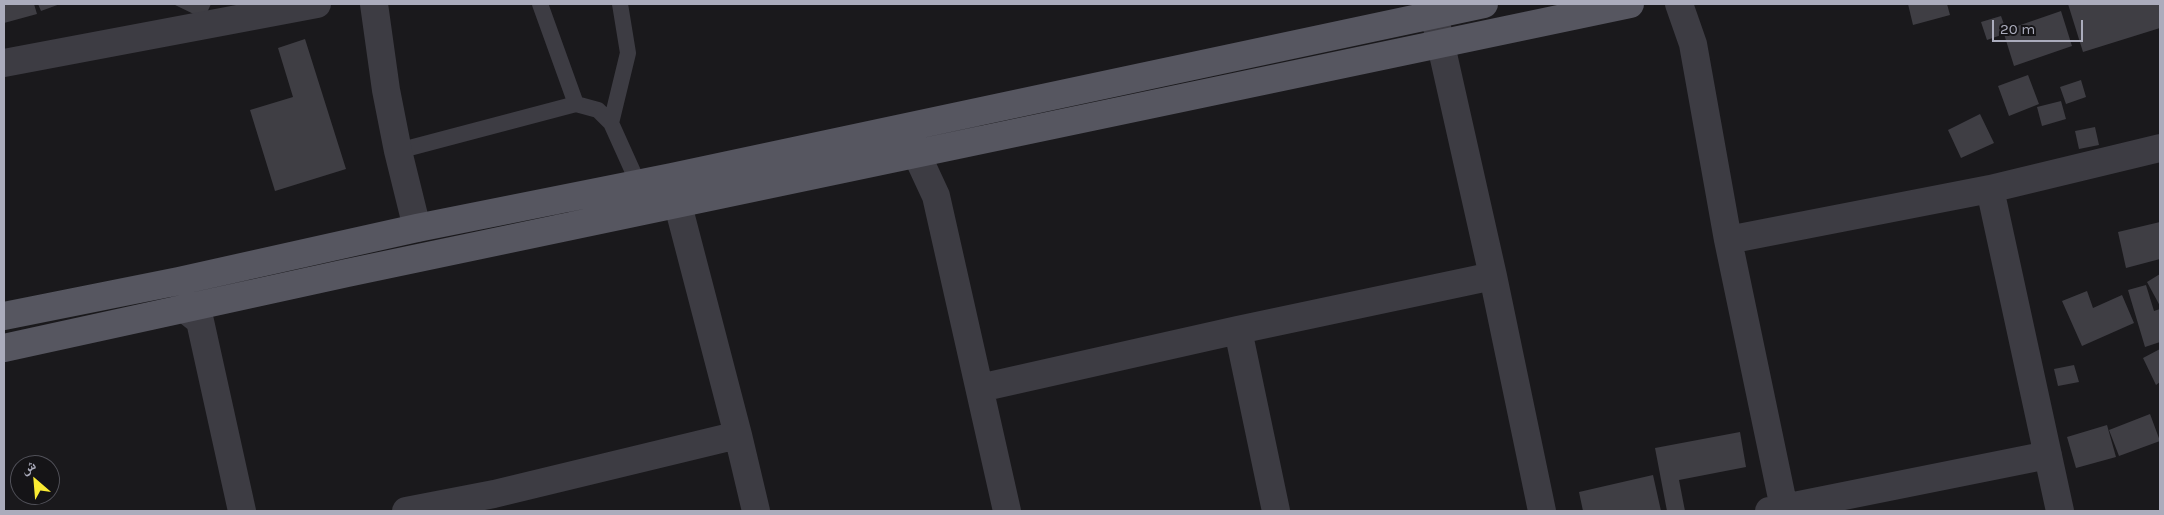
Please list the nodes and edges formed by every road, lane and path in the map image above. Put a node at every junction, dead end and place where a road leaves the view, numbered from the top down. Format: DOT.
graph roads {
  1 [pos="317,4"];
  2 [pos="374,4"];
  3 [pos="540,4"];
  4 [pos="620,4"];
  5 [pos="1484,4"];
  6 [pos="1630,4"];
  7 [pos="1678,4"];
  8 [pos="1434,14"];
  9 [pos="1440,43"];
  10 [pos="4,63"];
  11 [pos="576,104"];
  12 [pos="611,123"];
  13 [pos="2160,148"];
  14 [pos="398,151"];
  15 [pos="917,155"];
  16 [pos="672,177"];
  17 [pos="638,183"];
  18 [pos="1990,189"];
  19 [pos="678,205"];
  20 [pos="417,228"];
  21 [pos="1728,240"];
  22 [pos="1493,276"];
  23 [pos="185,309"];
  24 [pos="4,316"];
  25 [pos="1238,330"];
  26 [pos="4,348"];
  27 [pos="980,388"];
  28 [pos="738,435"];
  29 [pos="2048,455"];
  30 [pos="496,503"];
  31 [pos="1777,510"];
  32 [pos="242,511"];
  33 [pos="406,511"];
  34 [pos="756,511"];
  35 [pos="1007,511"];
  36 [pos="1276,511"];
  37 [pos="1542,511"];
  38 [pos="2060,511"];
  1 -- 10 [label="street"];
  2 -- 14 [label="street"];
  3 -- 11 [label="lane"];
  4 -- 12 [label="lane"];
  5 -- 8 [label="main road"];
  6 -- 9 [label="main road"];
  7 -- 21 [label="street"];
  8 -- 9 [label="street"];
  8 -- 16 [label="main road"];
  9 -- 15 [label="main road"];
  9 -- 22 [label="street"];
  11 -- 12 [label="lane"];
  11 -- 14 [label="lane"];
  12 -- 17 [label="lane"];
  13 -- 18 [label="street"];
  14 -- 20 [label="street"];
  15 -- 19 [label="main road"];
  15 -- 27 [label="street"];
  16 -- 17 [label="main road"];
  16 -- 19 [label="street"];
  17 -- 20 [label="main road"];
  18 -- 21 [label="street"];
  18 -- 29 [label="street"];
  19 -- 23 [label="main road"];
  19 -- 28 [label="street"];
  20 -- 24 [label="main road"];
  21 -- 31 [label="street"];
  22 -- 25 [label="street"];
  22 -- 37 [label="street"];
  23 -- 26 [label="main road"];
  23 -- 32 [label="street"];
  25 -- 27 [label="street"];
  25 -- 36 [label="street"];
  27 -- 35 [label="street"];
  28 -- 30 [label="street"];
  28 -- 34 [label="street"];
  29 -- 31 [label="street"];
  29 -- 38 [label="street"];
  30 -- 33 [label="street"];
}
